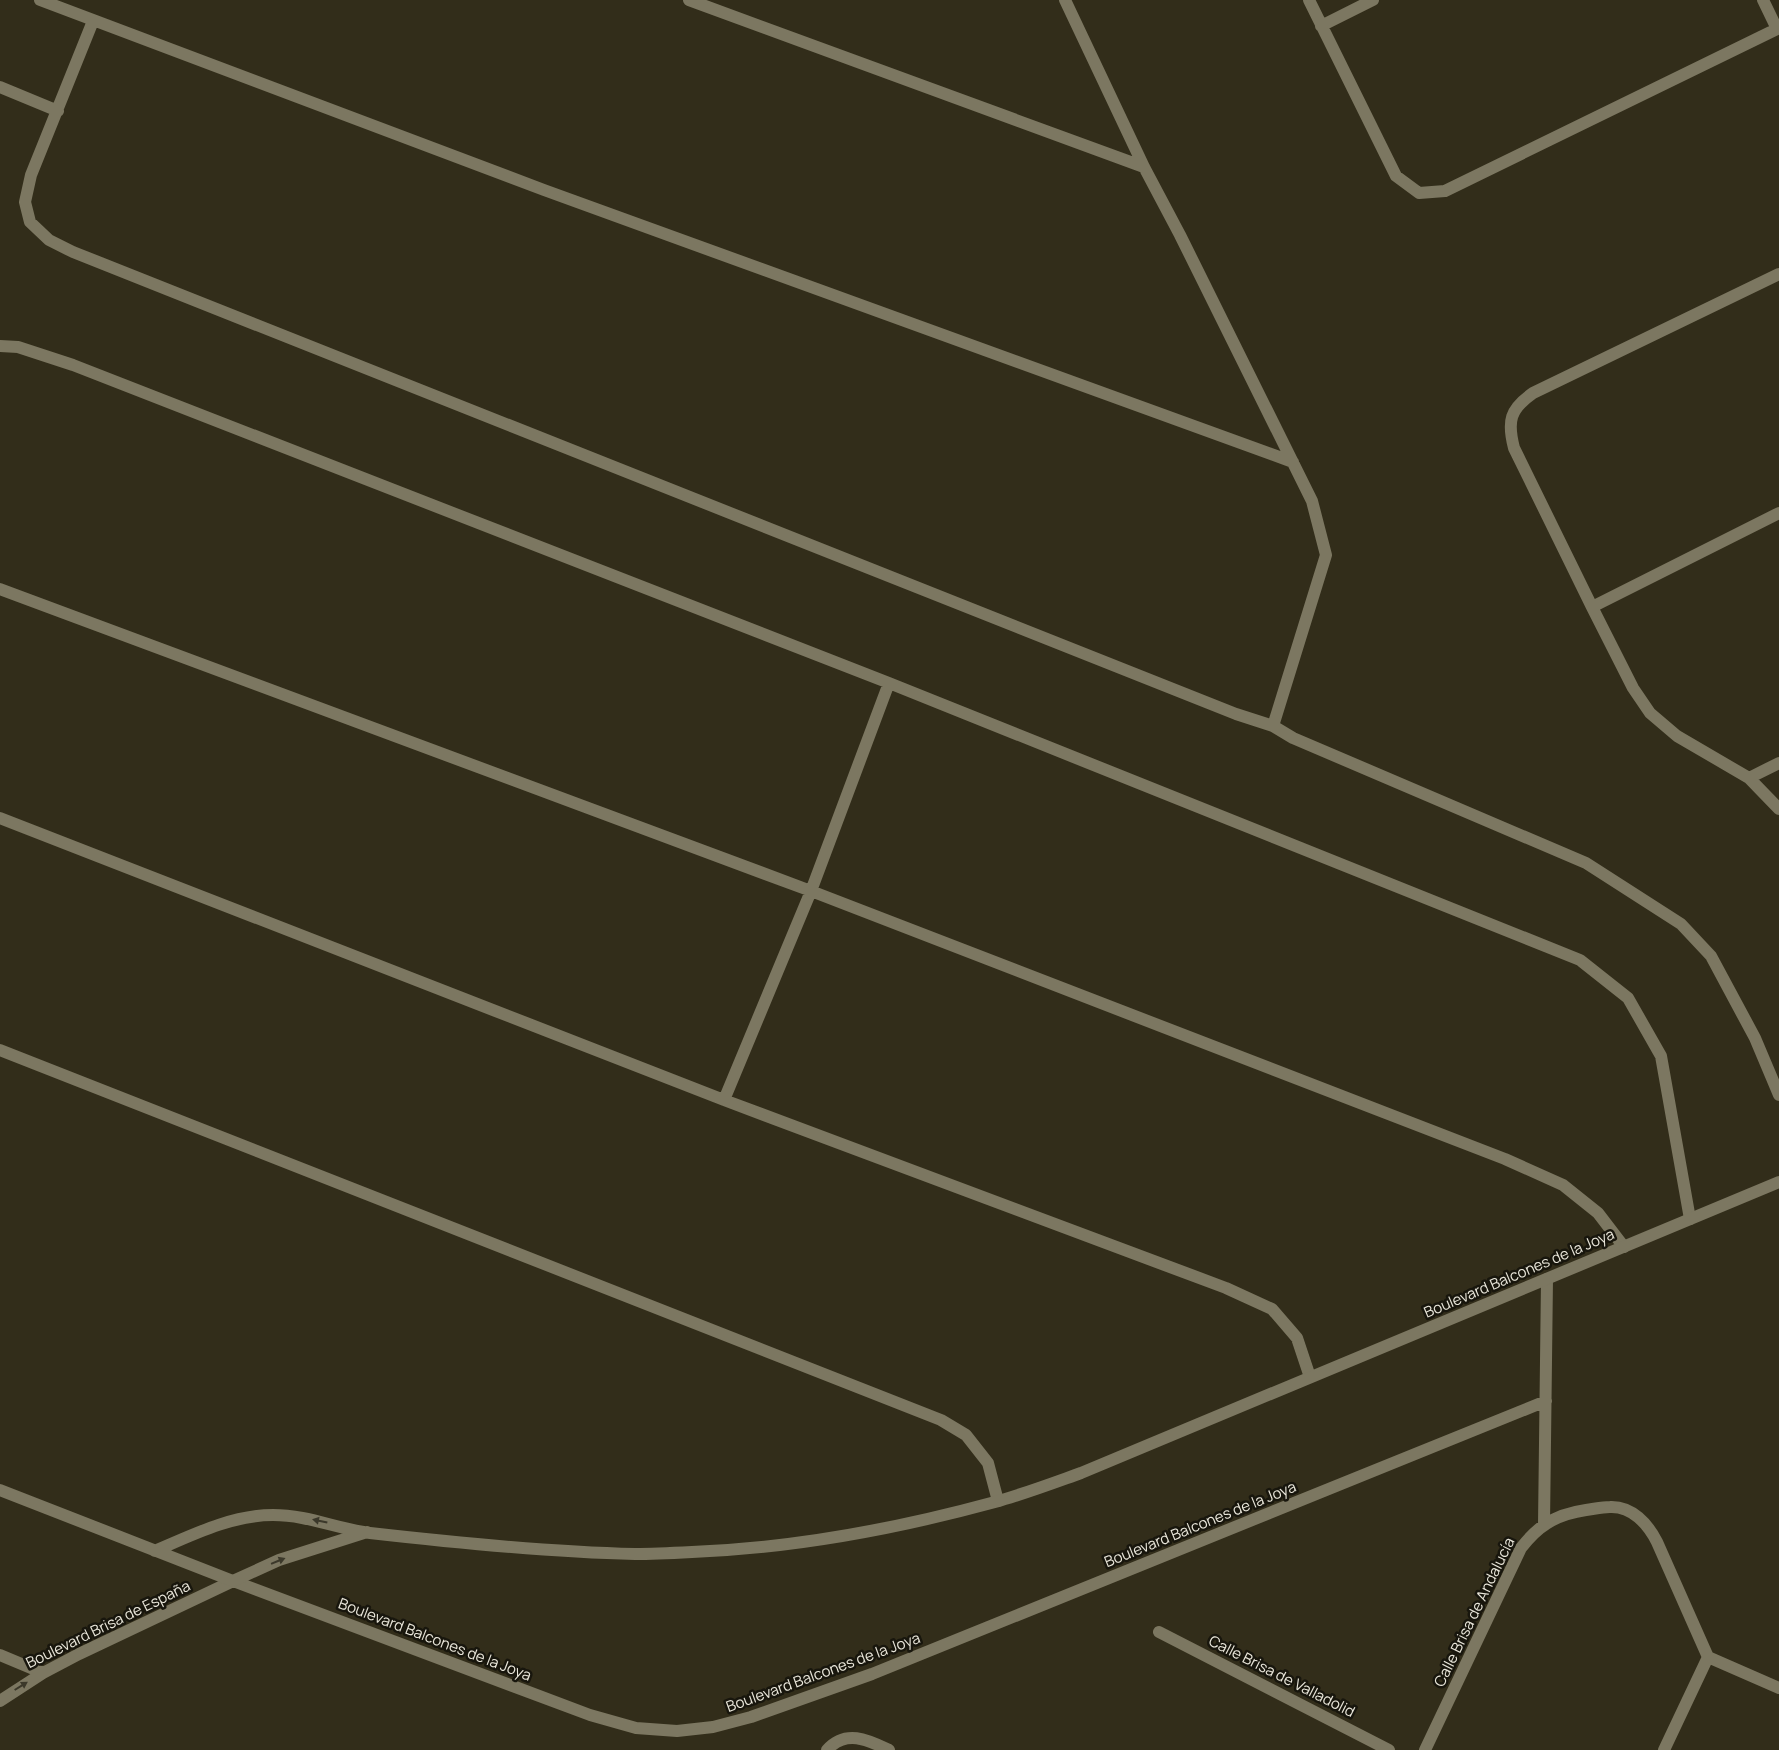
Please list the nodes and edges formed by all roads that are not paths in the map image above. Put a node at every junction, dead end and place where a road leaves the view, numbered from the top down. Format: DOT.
graph roads {
  1 [pos="40,0"];
  2 [pos="689,0"];
  3 [pos="1065,0"];
  4 [pos="1309,0"];
  5 [pos="1373,0"];
  6 [pos="1763,0"];
  7 [pos="93,21"];
  8 [pos="1322,26"];
  9 [pos="1778,29"];
  10 [pos="0,87"];
  11 [pos="58,111"];
  12 [pos="1144,167"];
  13 [pos="1779,274"];
  14 [pos="0,346"];
  15 [pos="1293,462"];
  16 [pos="1779,513"];
  17 [pos="0,589"];
  18 [pos="1592,607"];
  19 [pos="888,683"];
  20 [pos="1273,726"];
  21 [pos="1779,762"];
  22 [pos="1749,778"];
  23 [pos="1779,809"];
  24 [pos="0,818"];
  25 [pos="811,891"];
  26 [pos="0,1050"];
  27 [pos="1779,1095"];
  28 [pos="724,1100"];
  29 [pos="1779,1182"];
  30 [pos="1690,1219"];
  31 [pos="1624,1247"];
  32 [pos="1547,1279"];
  33 [pos="1310,1378"];
  34 [pos="1546,1401"];
  35 [pos="0,1490"];
  36 [pos="998,1501"];
  37 [pos="1544,1524"];
  38 [pos="367,1532"];
  39 [pos="155,1551"];
  40 [pos="233,1581"];
  41 [pos="1159,1632"];
  42 [pos="0,1655"];
  43 [pos="1708,1657"];
  44 [pos="43,1673"];
  45 [pos="1779,1688"];
  46 [pos="0,1701"];
  47 [pos="827,1750"];
  48 [pos="889,1750"];
  49 [pos="1389,1750"];
  50 [pos="1425,1750"];
  51 [pos="1664,1750"];
  1 -- 7 [label="street"];
  2 -- 12 [label="street"];
  3 -- 12 [label="street"];
  4 -- 8 [label="street"];
  5 -- 8 [label="street"];
  6 -- 9 [label="street"];
  7 -- 11 [label="street"];
  7 -- 15 [label="street"];
  8 -- 9 [label="street"];
  10 -- 11 [label="street"];
  11 -- 20 [label="street"];
  12 -- 15 [label="street"];
  13 -- 18 [label="street"];
  14 -- 19 [label="street"];
  15 -- 20 [label="street"];
  16 -- 18 [label="street"];
  17 -- 25 [label="street"];
  18 -- 22 [label="street"];
  19 -- 25 [label="street"];
  19 -- 30 [label="street"];
  20 -- 27 [label="street"];
  21 -- 22 [label="street"];
  22 -- 23 [label="street"];
  24 -- 28 [label="street"];
  25 -- 28 [label="street"];
  25 -- 31 [label="street"];
  26 -- 36 [label="street"];
  28 -- 33 [label="street"];
  29 -- 30 [label="street, Boulevard Balcones de la Joya"];
  30 -- 31 [label="street, Boulevard Balcones de la Joya"];
  31 -- 32 [label="street, Boulevard Balcones de la Joya"];
  32 -- 33 [label="street, Boulevard Balcones de la Joya"];
  32 -- 34 [label="street"];
  33 -- 36 [label="street, Boulevard Balcones de la Joya"];
  34 -- 37 [label="street"];
  34 -- 40 [label="street, Boulevard Balcones de la Joya"];
  35 -- 39 [label="street"];
  36 -- 38 [label="street, Boulevard Balcones de la Joya"];
  37 -- 43 [label="street, Calle Brisa de Andalucía"];
  37 -- 50 [label="street, Calle Brisa de Andalucía"];
  38 -- 39 [label="street, Boulevard Balcones de la Joya, one-way"];
  40 -- 38 [label="street, Boulevard Balcones de la Joya, one-way"];
  39 -- 40 [label="street"];
  40 -- 44 [label="street, Boulevard Brisa de España"];
  41 -- 49 [label="street, Calle Brisa de Valladolid"];
  42 -- 44 [label="street"];
  43 -- 45 [label="street"];
  43 -- 51 [label="street"];
  46 -- 44 [label="street, Boulevard Brisa de España, one-way"];
  47 -- 48 [label="street"];
}
